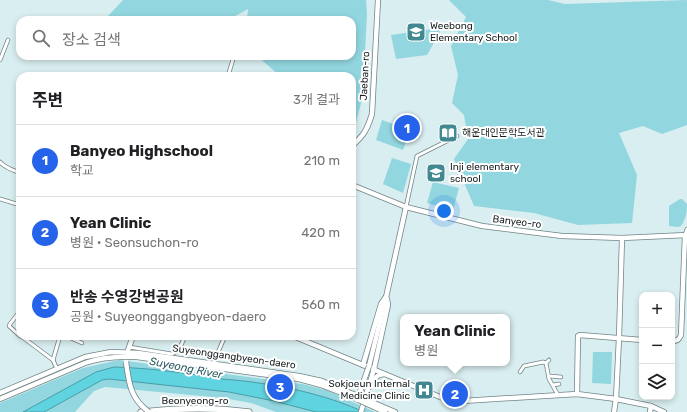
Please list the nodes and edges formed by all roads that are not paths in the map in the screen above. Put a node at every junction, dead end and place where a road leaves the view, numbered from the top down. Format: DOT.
graph roads {
  1 [pos="378,0"];
  2 [pos="8,40"];
  3 [pos="0,60"];
  4 [pos="233,60"];
  5 [pos="229,72"];
  6 [pos="457,136"];
  7 [pos="356,142"];
  8 [pos="0,162"];
  9 [pos="16,171"];
  10 [pos="356,187"];
  11 [pos="0,199"];
  12 [pos="16,204"];
  13 [pos="406,207"];
  14 [pos="687,229"];
  15 [pos="686,235"];
  16 [pos="622,238"];
  17 [pos="386,299"];
  18 [pos="16,316"];
  19 [pos="16,332"];
  20 [pos="619,338"];
  21 [pos="26,340"];
  22 [pos="59,340"];
  23 [pos="75,340"];
  24 [pos="132,340"];
  25 [pos="183,340"];
  26 [pos="224,340"];
  27 [pos="303,340"];
  28 [pos="639,340"];
  29 [pos="675,341"];
  30 [pos="82,343"];
  31 [pos="127,354"];
  32 [pos="53,360"];
  33 [pos="213,364"];
  34 [pos="363,365"];
  35 [pos="57,369"];
  36 [pos="374,369"];
  37 [pos="520,372"];
  38 [pos="384,374"];
  39 [pos="548,376"];
  40 [pos="561,377"];
  41 [pos="371,381"];
  42 [pos="559,384"];
  43 [pos="552,385"];
  44 [pos="0,393"];
  45 [pos="577,394"];
  46 [pos="558,395"];
  47 [pos="352,396"];
  48 [pos="358,398"];
  49 [pos="0,399"];
  50 [pos="616,400"];
  51 [pos="374,405"];
  52 [pos="651,406"];
  53 [pos="141,412"];
  54 [pos="149,412"];
  55 [pos="249,412"];
  56 [pos="361,412"];
  57 [pos="385,412"];
  58 [pos="396,412"];
  59 [pos="614,412"];
  60 [pos="650,412"];
  61 [pos="664,412"];
  1 -- 7 [label="main road, Jaeban-ro"];
  2 -- 3 [label="street"];
  4 -- 5 [label="street"];
  6 -- 13 [label="street"];
  8 -- 9 [label="street"];
  10 -- 13 [label="main road, Banyeo-ro"];
  11 -- 12 [label="street"];
  13 -- 16 [label="main road, Banyeo-ro"];
  13 -- 17 [label="main road"];
  14 -- 15 [label="street"];
  15 -- 16 [label="main road, Banyeo-ro"];
  15 -- 29 [label="main road"];
  16 -- 20 [label="main road"];
  17 -- 34 [label="main road"];
  17 -- 36 [label="main road"];
  17 -- 48 [label="main road, bridge"];
  18 -- 19 [label="street"];
  20 -- 28 [label="main road"];
  20 -- 45 [label="main road"];
  20 -- 50 [label="main road"];
  21 -- 32 [label="street"];
  22 -- 32 [label="street"];
  23 -- 30 [label="street"];
  24 -- 31 [label="main road"];
  25 -- 31 [label="street"];
  26 -- 33 [label="street"];
  27 -- 34 [label="main road"];
  31 -- 33 [label="main road, Suyeonggangbyeon-daero"];
  31 -- 35 [label="main road, Suyeonggangbyeon-daero"];
  31 -- 47 [label="main road, Suyeonggangbyeon-daero"];
  31 -- 49 [label="main road, Suyeonggangbyeon-daero"];
  31 -- 54 [label="main road, bridge"];
  32 -- 35 [label="street"];
  33 -- 47 [label="main road, Suyeonggangbyeon-daero"];
  34 -- 36 [label="main road"];
  35 -- 44 [label="main road, Suyeonggangbyeon-daero"];
  36 -- 38 [label="main road"];
  36 -- 41 [label="main road"];
  37 -- 39 [label="street"];
  38 -- 41 [label="main road"];
  38 -- 46 [label="main road"];
  39 -- 40 [label="street"];
  39 -- 43 [label="street"];
  41 -- 56 [label="main road"];
  42 -- 43 [label="street"];
  43 -- 46 [label="street"];
  45 -- 46 [label="main road"];
  45 -- 50 [label="main road"];
  47 -- 48 [label="main road, Suyeonggangbyeon-daero, bridge"];
  48 -- 51 [label="main road, Suyeonggangbyeon-daero, bridge"];
  50 -- 52 [label="main road"];
  50 -- 59 [label="main road"];
  51 -- 57 [label="main road, Suyeonggangbyeon-daero"];
  51 -- 58 [label="main road, Suyeonggangbyeon-daero"];
  52 -- 60 [label="main road"];
  52 -- 61 [label="main road"];
  53 -- 55 [label="highway, Beonyeong-ro"];
}
